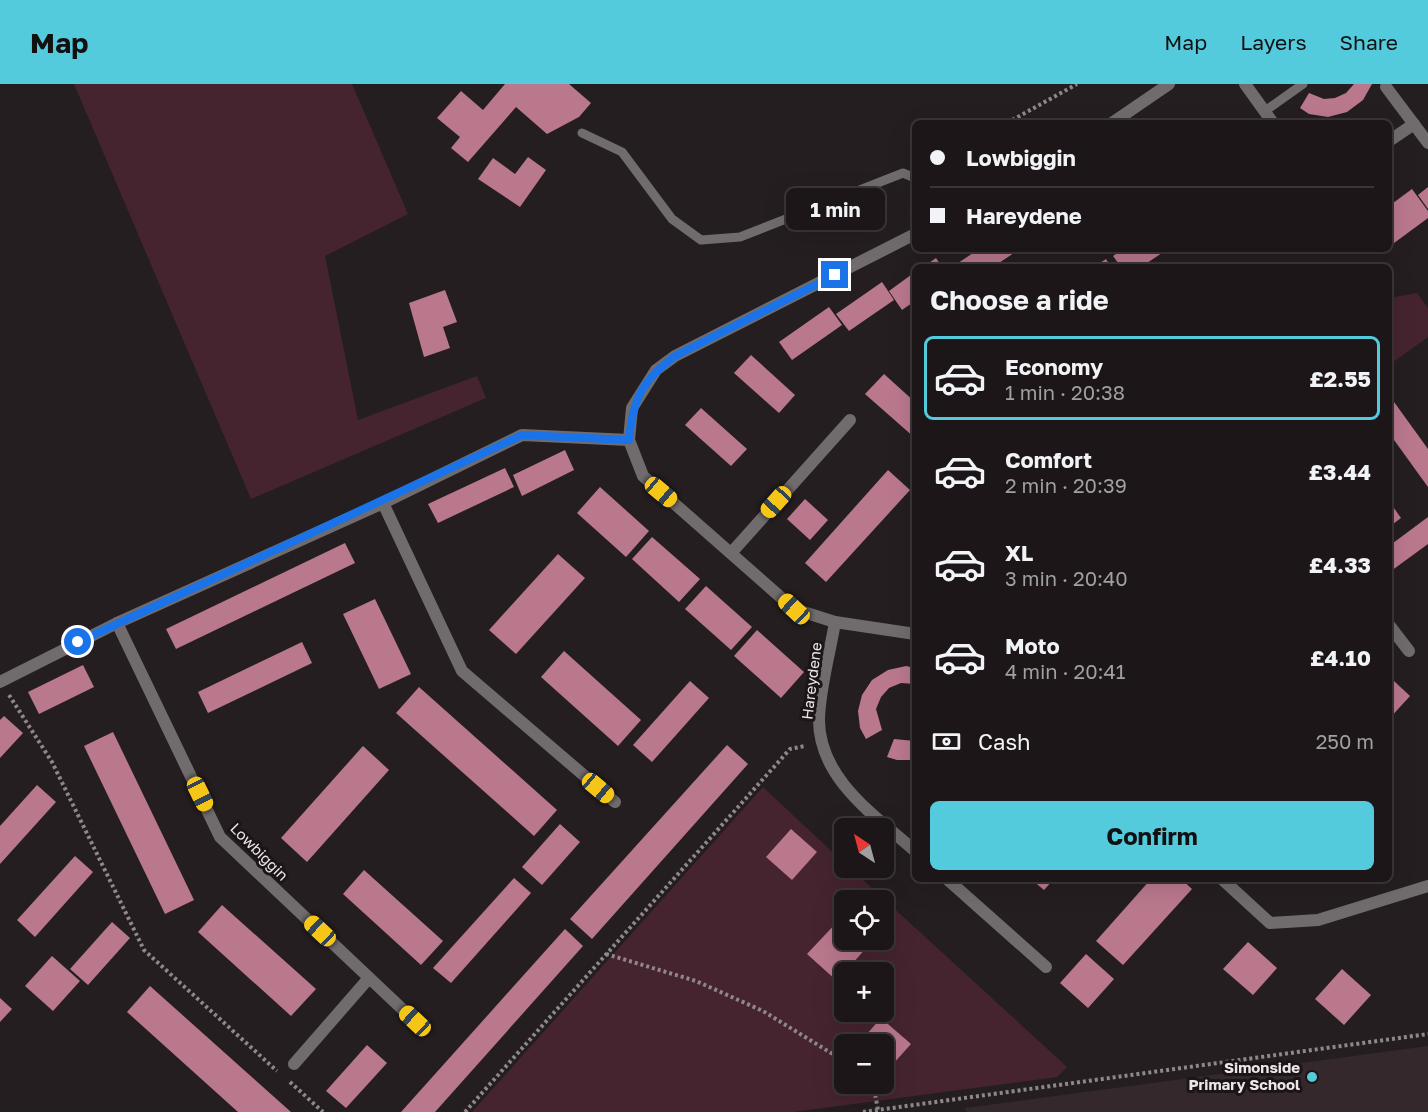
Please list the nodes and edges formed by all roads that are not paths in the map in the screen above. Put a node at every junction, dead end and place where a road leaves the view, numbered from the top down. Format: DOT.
graph roads {
  1 [pos="1169,84"];
  2 [pos="1245,84"];
  3 [pos="1303,84"];
  4 [pos="1386,87"];
  5 [pos="1265,111"];
  6 [pos="1116,120"];
  7 [pos="1272,120"];
  8 [pos="1414,124"];
  9 [pos="582,132"];
  10 [pos="1392,139"];
  11 [pos="1428,143"];
  12 [pos="912,177"];
  13 [pos="912,236"];
  14 [pos="850,420"];
  15 [pos="629,440"];
  16 [pos="383,502"];
  17 [pos="732,552"];
  18 [pos="117,622"];
  19 [pos="835,622"];
  20 [pos="1392,629"];
  21 [pos="912,634"];
  22 [pos="1409,651"];
  23 [pos="0,682"];
  24 [pos="615,802"];
  25 [pos="912,848"];
  26 [pos="950,882"];
  27 [pos="1225,882"];
  28 [pos="1428,886"];
  29 [pos="1046,967"];
  30 [pos="369,978"];
  31 [pos="415,1021"];
  32 [pos="294,1064"];
  1 -- 6 [label="street"];
  2 -- 5 [label="street"];
  3 -- 5 [label="lane"];
  4 -- 8 [label="street"];
  5 -- 7 [label="street"];
  8 -- 10 [label="street"];
  8 -- 11 [label="street"];
  9 -- 12 [label="lane"];
  13 -- 15 [label="street"];
  14 -- 17 [label="street"];
  15 -- 16 [label="street"];
  15 -- 17 [label="street"];
  16 -- 18 [label="street"];
  16 -- 24 [label="street"];
  17 -- 19 [label="street"];
  18 -- 23 [label="street"];
  18 -- 30 [label="street, Lowbiggin"];
  19 -- 21 [label="street"];
  19 -- 25 [label="street, Hareydene"];
  20 -- 22 [label="street"];
  26 -- 29 [label="street"];
  27 -- 28 [label="street"];
  30 -- 31 [label="street, Lowbiggin"];
  30 -- 32 [label="street"];
}
